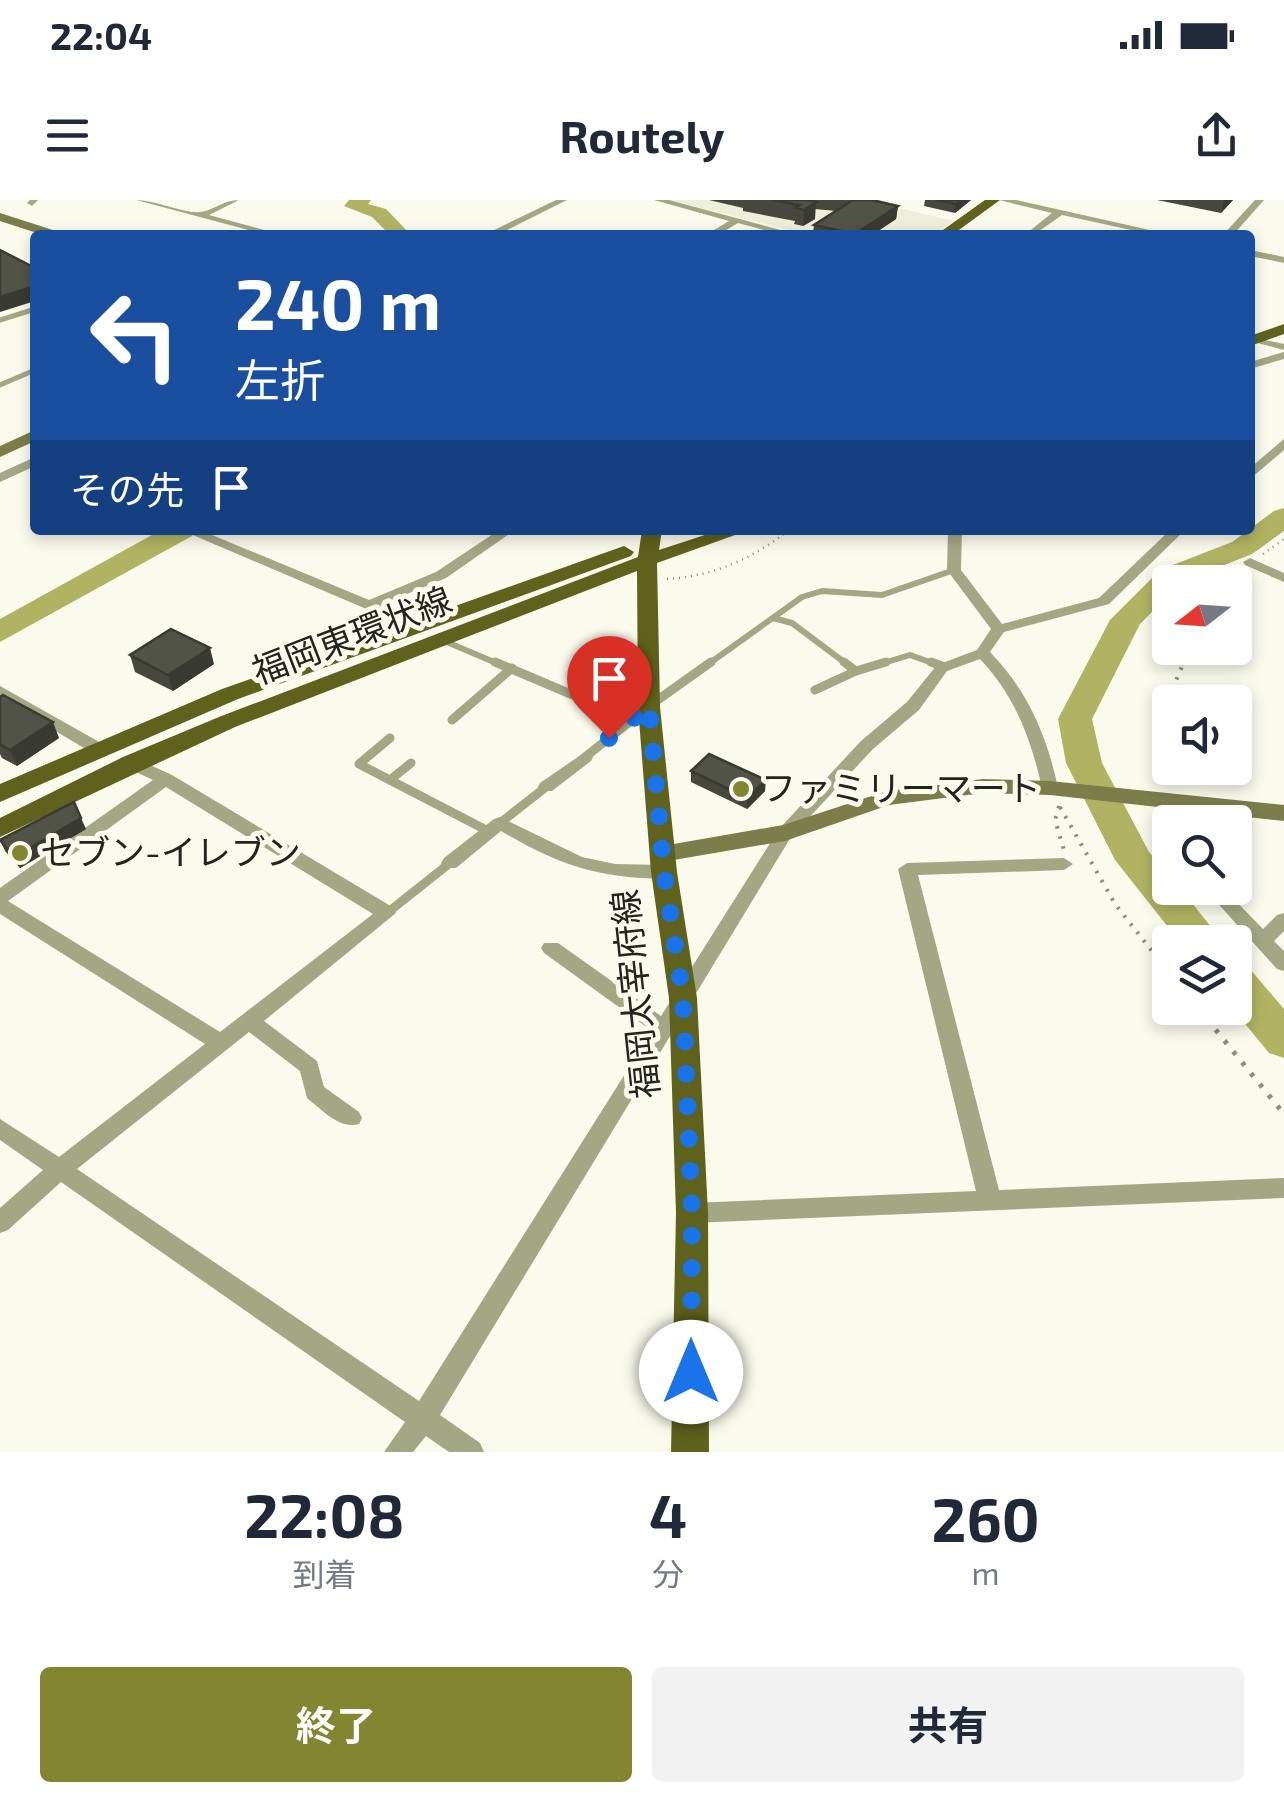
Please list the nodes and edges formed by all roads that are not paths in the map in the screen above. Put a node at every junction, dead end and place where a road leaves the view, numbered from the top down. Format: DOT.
graph roads {
  1 [pos="140,200"];
  2 [pos="236,200"];
  3 [pos="563,200"];
  4 [pos="658,200"];
  5 [pos="994,200"];
  6 [pos="1002,200"];
  7 [pos="1260,200"];
  8 [pos="1060,212"];
  9 [pos="201,215"];
  10 [pos="0,217"];
  11 [pos="736,221"];
  12 [pos="40,230"];
  13 [pos="259,230"];
  14 [pos="500,230"];
  15 [pos="720,230"];
  16 [pos="773,230"];
  17 [pos="950,230"];
  18 [pos="1037,230"];
  19 [pos="1144,230"];
  20 [pos="1233,230"];
  21 [pos="1255,254"];
  22 [pos="1284,260"];
  23 [pos="30,311"];
  24 [pos="1284,318"];
  25 [pos="0,320"];
  26 [pos="1284,329"];
  27 [pos="1255,335"];
  28 [pos="1255,336"];
  29 [pos="1255,338"];
  30 [pos="1284,346"];
  31 [pos="1284,355"];
  32 [pos="1255,364"];
  33 [pos="30,372"];
  34 [pos="0,385"];
  35 [pos="30,437"];
  36 [pos="1284,443"];
  37 [pos="0,452"];
  38 [pos="1255,453"];
  39 [pos="1273,458"];
  40 [pos="30,463"];
  41 [pos="1255,471"];
  42 [pos="0,478"];
  43 [pos="204,535"];
  44 [pos="501,535"];
  45 [pos="677,535"];
  46 [pos="719,535"];
  47 [pos="955,535"];
  48 [pos="1173,535"];
  49 [pos="649,553"];
  50 [pos="1250,562"];
  51 [pos="954,570"];
  52 [pos="1284,578"];
  53 [pos="369,606"];
  54 [pos="772,618"];
  55 [pos="999,629"];
  56 [pos="400,630"];
  57 [pos="440,639"];
  58 [pos="982,652"];
  59 [pos="946,666"];
  60 [pos="512,668"];
  61 [pos="856,671"];
  62 [pos="816,690"];
  63 [pos="0,691"];
  64 [pos="640,713"];
  65 [pos="452,720"];
  66 [pos="390,738"];
  67 [pos="94,747"];
  68 [pos="585,757"];
  69 [pos="131,762"];
  70 [pos="412,763"];
  71 [pos="166,778"];
  72 [pos="390,780"];
  73 [pos="546,787"];
  74 [pos="0,794"];
  75 [pos="1056,795"];
  76 [pos="1152,806"];
  77 [pos="1252,812"];
  78 [pos="1284,813"];
  79 [pos="0,828"];
  80 [pos="495,828"];
  81 [pos="785,833"];
  82 [pos="450,863"];
  83 [pos="663,863"];
  84 [pos="1064,864"];
  85 [pos="0,896"];
  86 [pos="0,905"];
  87 [pos="1229,905"];
  88 [pos="387,913"];
  89 [pos="1284,920"];
  90 [pos="1262,941"];
  91 [pos="551,948"];
  92 [pos="1284,964"];
  93 [pos="683,998"];
  94 [pos="249,1022"];
  95 [pos="664,1029"];
  96 [pos="221,1043"];
  97 [pos="352,1118"];
  98 [pos="0,1128"];
  99 [pos="60,1170"];
  100 [pos="1284,1188"];
  101 [pos="990,1200"];
  102 [pos="692,1213"];
  103 [pos="0,1223"];
  104 [pos="423,1419"];
  105 [pos="397,1452"];
  106 [pos="471,1452"];
  107 [pos="690,1452"];
  1 -- 9 [label="street"];
  2 -- 9 [label="street"];
  3 -- 14 [label="street"];
  4 -- 11 [label="street"];
  5 -- 17 [label="main road"];
  6 -- 8 [label="street"];
  7 -- 20 [label="street"];
  8 -- 18 [label="street"];
  8 -- 19 [label="street"];
  9 -- 13 [label="street"];
  10 -- 12 [label="street"];
  11 -- 15 [label="street"];
  11 -- 16 [label="street"];
  21 -- 22 [label="street"];
  23 -- 25 [label="lane"];
  24 -- 27 [label="main road"];
  26 -- 28 [label="main road"];
  29 -- 30 [label="street"];
  31 -- 32 [label="street"];
  33 -- 34 [label="lane"];
  35 -- 37 [label="street"];
  36 -- 39 [label="street"];
  38 -- 39 [label="street"];
  39 -- 41 [label="street"];
  40 -- 42 [label="street"];
  43 -- 53 [label="street"];
  44 -- 53 [label="street"];
  45 -- 49 [label="main road, 福岡東環状線"];
  46 -- 49 [label="main road, 福岡東環状線"];
  47 -- 51 [label="street"];
  48 -- 55 [label="street"];
  49 -- 56 [label="main road, 福岡東環状線"];
  49 -- 57 [label="main road, 福岡東環状線"];
  49 -- 64 [label="main road, 福岡太宰府線"];
  50 -- 52 [label="street"];
  51 -- 54 [label="lane"];
  51 -- 55 [label="street"];
  53 -- 56 [label="street"];
  54 -- 61 [label="lane"];
  54 -- 64 [label="lane"];
  55 -- 58 [label="street"];
  56 -- 67 [label="main road, 福岡東環状線"];
  57 -- 60 [label="lane"];
  57 -- 69 [label="main road, 福岡東環状線"];
  58 -- 59 [label="street"];
  58 -- 75 [label="street"];
  59 -- 61 [label="lane"];
  59 -- 81 [label="street"];
  60 -- 64 [label="lane"];
  60 -- 65 [label="lane"];
  61 -- 62 [label="lane"];
  63 -- 67 [label="street"];
  64 -- 68 [label="lane"];
  64 -- 83 [label="main road, 福岡太宰府線"];
  66 -- 72 [label="lane"];
  67 -- 74 [label="main road, 福岡東環状線"];
  68 -- 73 [label="street"];
  69 -- 71 [label="street"];
  69 -- 79 [label="main road, 福岡東環状線"];
  70 -- 72 [label="lane"];
  71 -- 85 [label="street"];
  71 -- 88 [label="street"];
  72 -- 80 [label="lane"];
  73 -- 80 [label="lane"];
  75 -- 76 [label="street"];
  75 -- 81 [label="street"];
  77 -- 78 [label="street"];
  80 -- 82 [label="street"];
  80 -- 83 [label="street"];
  81 -- 83 [label="street"];
  81 -- 93 [label="street"];
  82 -- 88 [label="lane"];
  83 -- 93 [label="main road, 福岡太宰府線"];
  84 -- 101 [label="street"];
  86 -- 96 [label="street"];
  87 -- 90 [label="street"];
  88 -- 94 [label="street"];
  89 -- 90 [label="street"];
  90 -- 92 [label="street"];
  91 -- 95 [label="street"];
  93 -- 95 [label="street"];
  93 -- 102 [label="main road, 福岡太宰府線"];
  94 -- 96 [label="street"];
  94 -- 97 [label="street"];
  95 -- 104 [label="street"];
  96 -- 99 [label="street"];
  98 -- 99 [label="street"];
  99 -- 103 [label="street"];
  99 -- 104 [label="street"];
  100 -- 101 [label="street"];
  101 -- 102 [label="street"];
  102 -- 107 [label="main road, 福岡太宰府線"];
  104 -- 105 [label="street"];
  104 -- 106 [label="street"];
}
